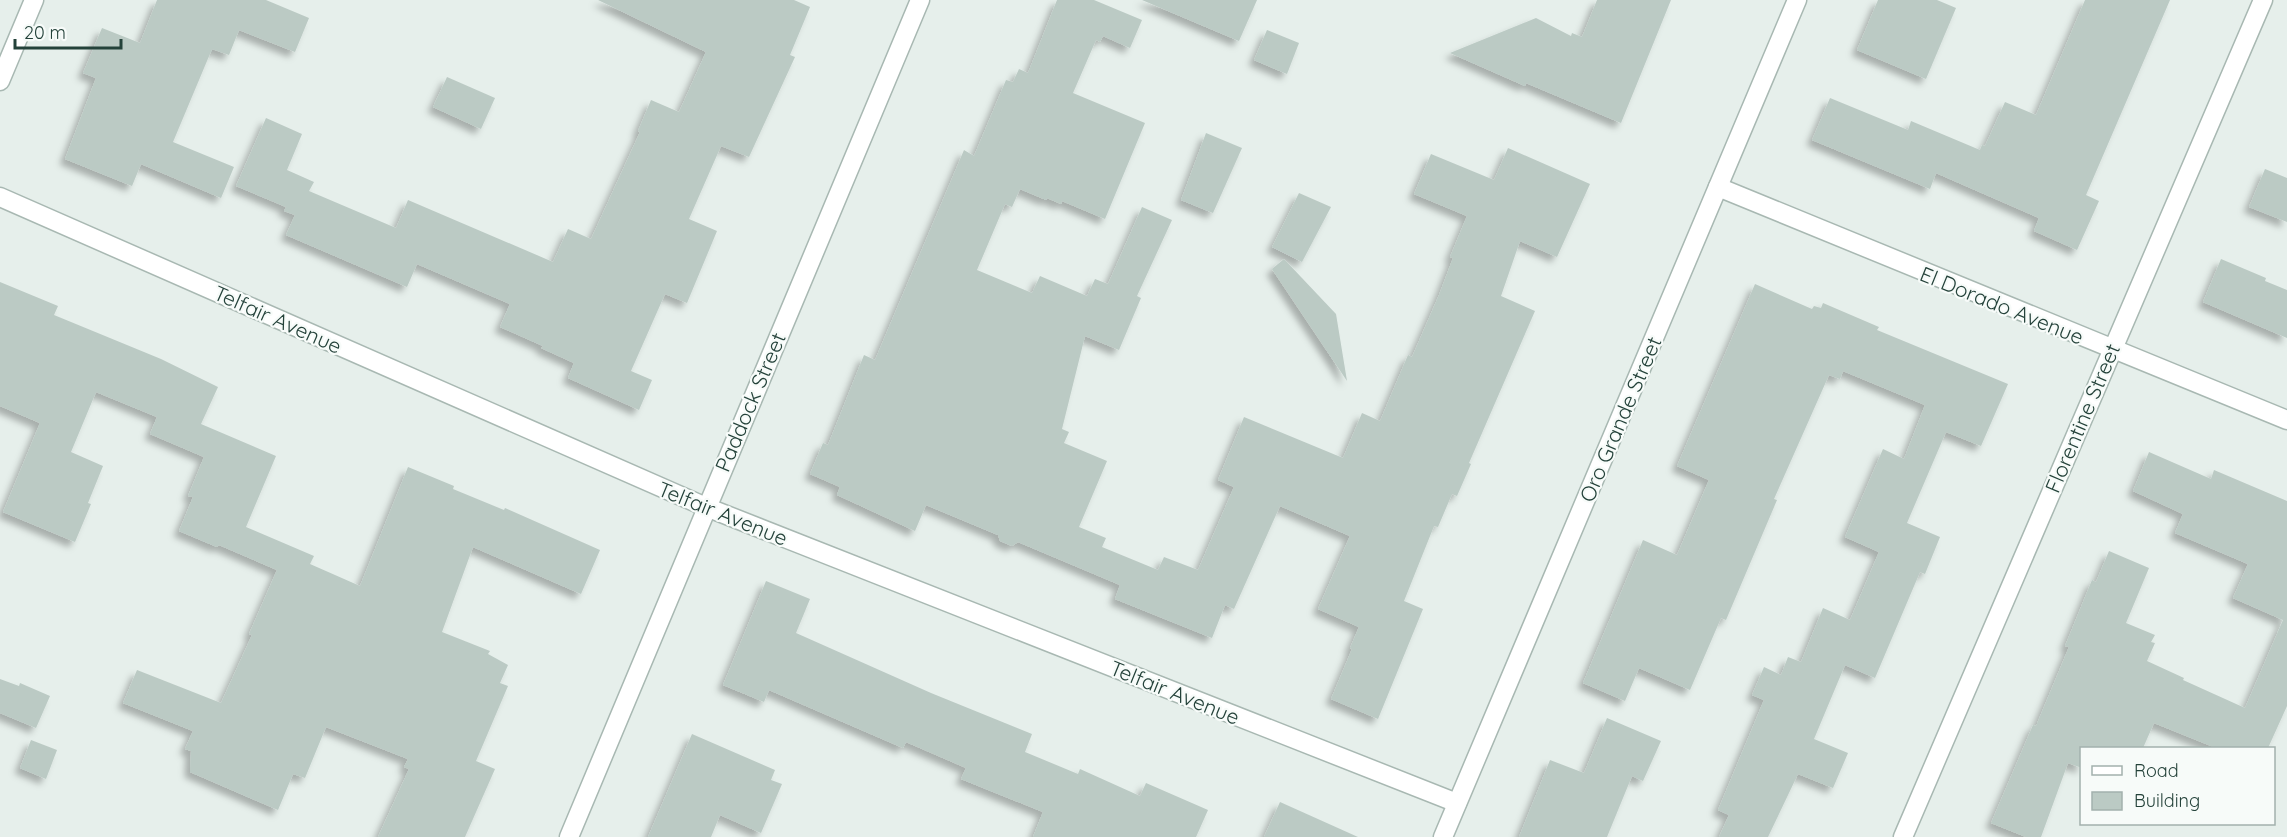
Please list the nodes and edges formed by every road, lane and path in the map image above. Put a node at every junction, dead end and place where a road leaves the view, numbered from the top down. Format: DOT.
graph roads {
  1 [pos="34,0"];
  2 [pos="920,0"];
  3 [pos="1797,0"];
  4 [pos="2263,0"];
  5 [pos="0,81"];
  6 [pos="1718,187"];
  7 [pos="0,197"];
  8 [pos="2111,350"];
  9 [pos="2287,420"];
  10 [pos="706,507"];
  11 [pos="1457,804"];
  12 [pos="569,837"];
  13 [pos="1443,837"];
  14 [pos="1903,837"];
  1 -- 5 [label="street"];
  2 -- 10 [label="street, Paddock Street"];
  3 -- 6 [label="street, Oro Grande Street"];
  4 -- 8 [label="street, Florentine Street"];
  6 -- 8 [label="street, El Dorado Avenue"];
  6 -- 11 [label="street, Oro Grande Street"];
  7 -- 10 [label="street, Telfair Avenue"];
  8 -- 9 [label="street, El Dorado Avenue"];
  8 -- 14 [label="street, Florentine Street"];
  10 -- 11 [label="street, Telfair Avenue"];
  10 -- 12 [label="street, Paddock Street"];
  11 -- 13 [label="street, Oro Grande Street"];
}
